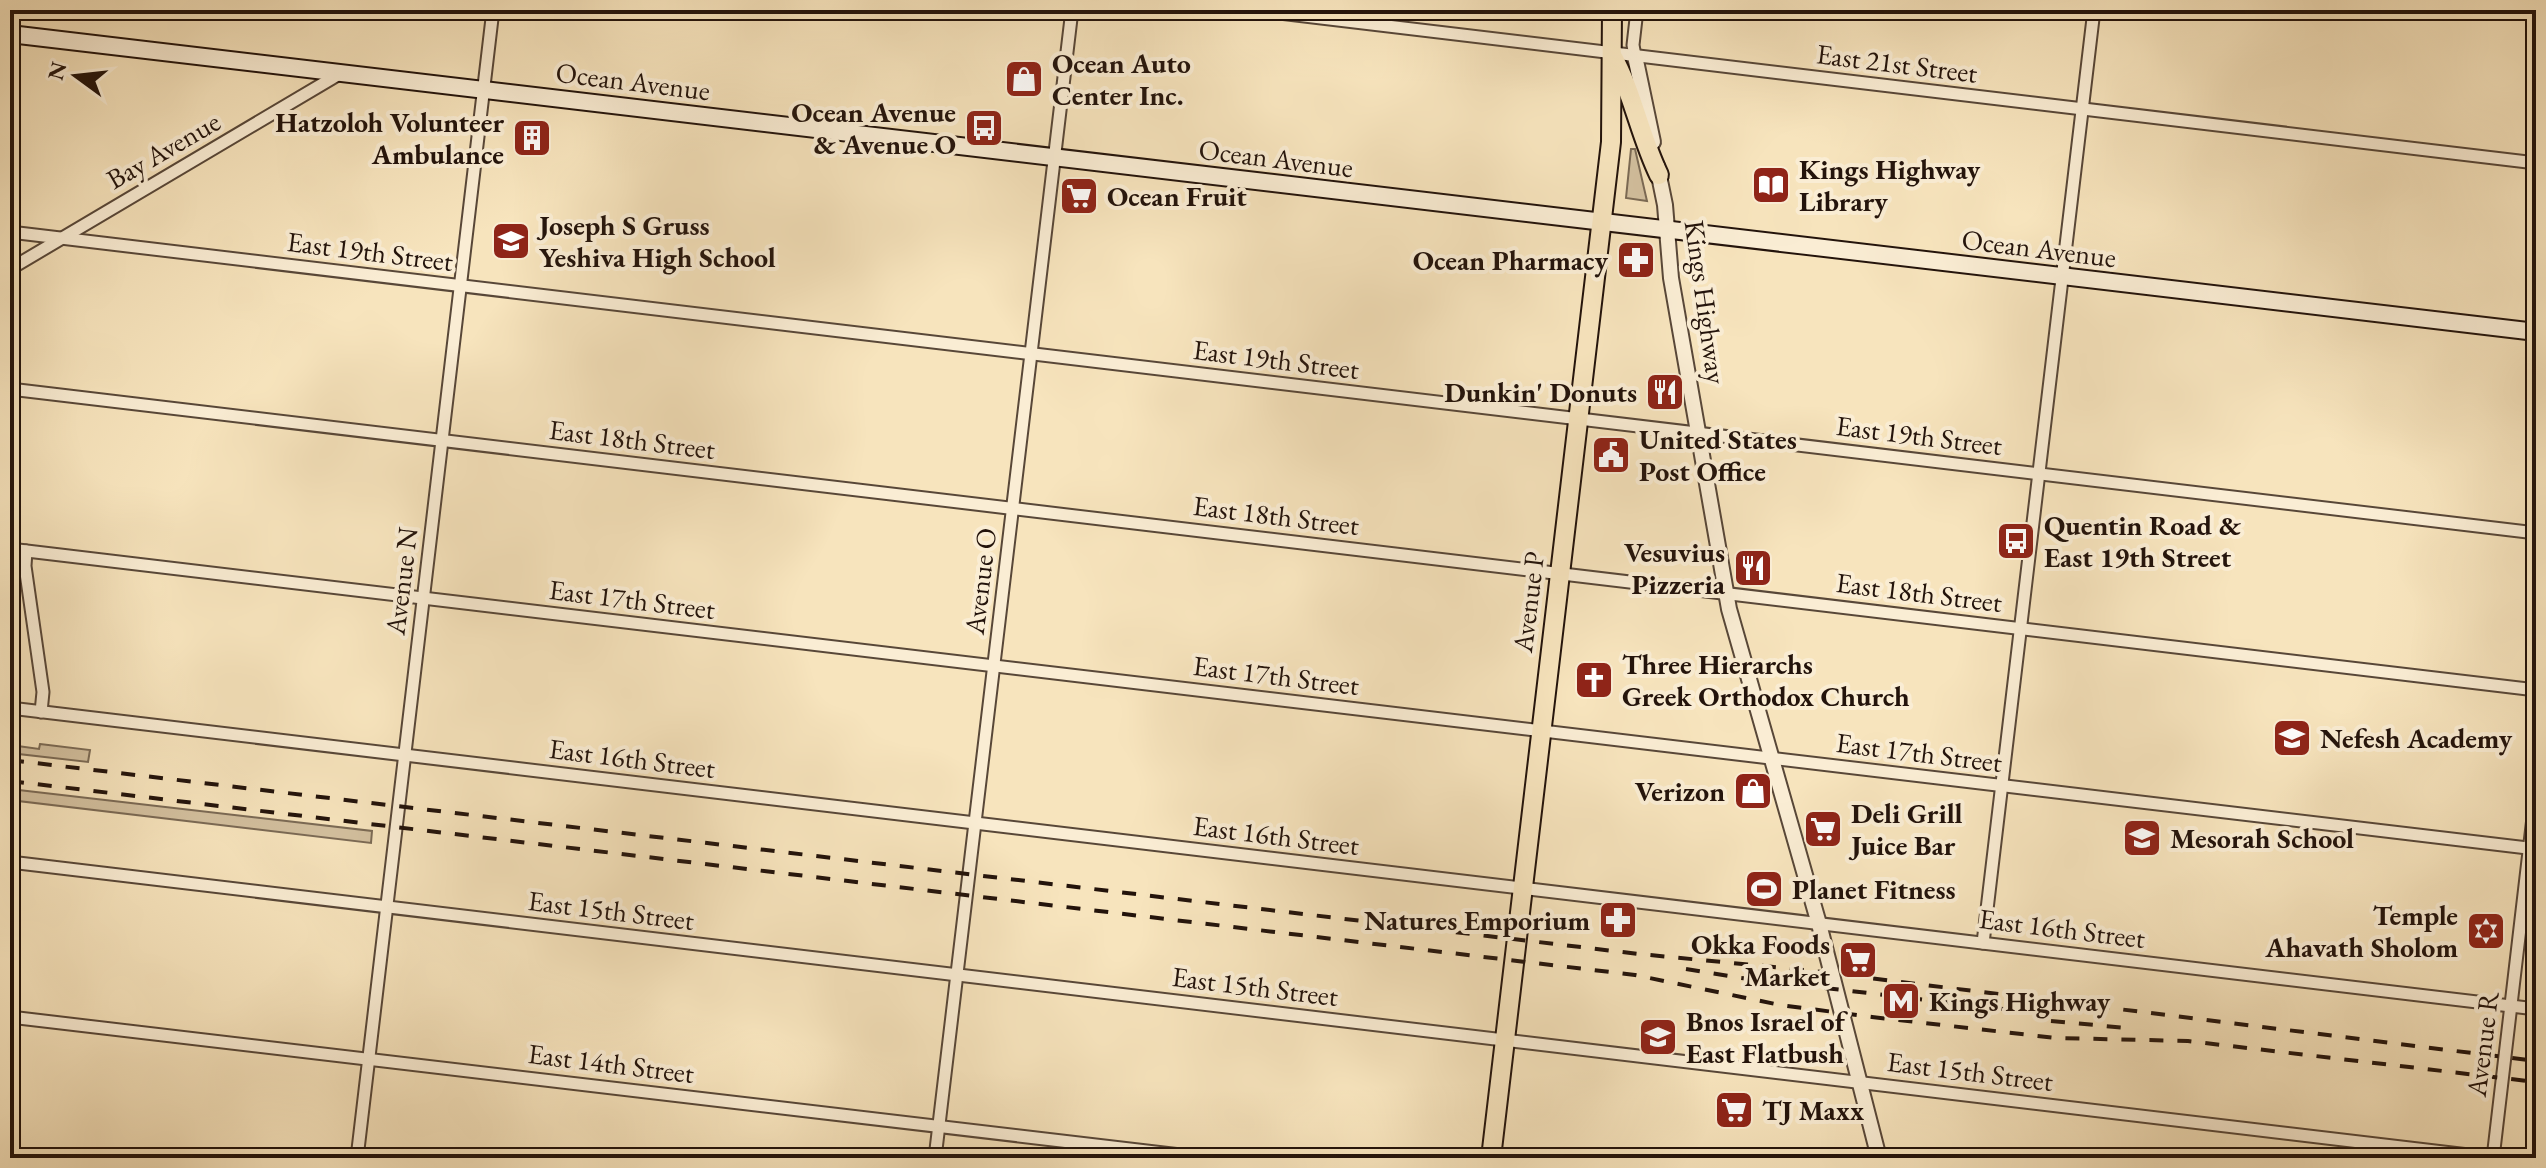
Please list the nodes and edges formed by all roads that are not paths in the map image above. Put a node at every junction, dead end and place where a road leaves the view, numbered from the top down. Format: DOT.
graph roads {
  1 [pos="493,10"];
  2 [pos="1072,10"];
  3 [pos="1253,10"];
  4 [pos="1612,10"];
  5 [pos="1637,10"];
  6 [pos="2094,10"];
  7 [pos="10,34"];
  8 [pos="1611,53"];
  9 [pos="1635,56"];
  10 [pos="341,73"];
  11 [pos="483,89"];
  12 [pos="2082,109"];
  13 [pos="1054,158"];
  14 [pos="2536,163"];
  15 [pos="1659,175"];
  16 [pos="1601,223"];
  17 [pos="1666,231"];
  18 [pos="10,232"];
  19 [pos="62,239"];
  20 [pos="10,269"];
  21 [pos="2062,278"];
  22 [pos="461,286"];
  23 [pos="2536,332"];
  24 [pos="1031,354"];
  25 [pos="10,389"];
  26 [pos="1578,419"];
  27 [pos="1697,433"];
  28 [pos="443,441"];
  29 [pos="2039,474"];
  30 [pos="1013,508"];
  31 [pos="2536,533"];
  32 [pos="10,549"];
  33 [pos="26,551"];
  34 [pos="1560,573"];
  35 [pos="1726,594"];
  36 [pos="423,598"];
  37 [pos="2021,628"];
  38 [pos="994,666"];
  39 [pos="2536,690"];
  40 [pos="10,708"];
  41 [pos="41,712"];
  42 [pos="1541,731"];
  43 [pos="403,755"];
  44 [pos="1772,759"];
  45 [pos="2002,786"];
  46 [pos="2536,792"];
  47 [pos="975,823"];
  48 [pos="2533,849"];
  49 [pos="10,862"];
  50 [pos="1523,889"];
  51 [pos="387,907"];
  52 [pos="1819,924"];
  53 [pos="1983,943"];
  54 [pos="957,975"];
  55 [pos="2510,1006"];
  56 [pos="2536,1009"];
  57 [pos="10,1017"];
  58 [pos="1505,1040"];
  59 [pos="369,1059"];
  60 [pos="1861,1082"];
  61 [pos="939,1126"];
  62 [pos="357,1158"];
  63 [pos="935,1158"];
  64 [pos="1206,1158"];
  65 [pos="1491,1158"];
  66 [pos="1879,1158"];
  67 [pos="2493,1158"];
  1 -- 11 [label="street, Avenue N"];
  2 -- 13 [label="street, Avenue O"];
  3 -- 8 [label="street, East 21st Street"];
  4 -- 8 [label="main road"];
  5 -- 9 [label="street"];
  6 -- 12 [label="street"];
  7 -- 10 [label="main road, Ocean Avenue"];
  8 -- 9 [label="street, East 21st Street"];
  8 -- 15 [label="main road"];
  8 -- 16 [label="main road, Avenue P"];
  9 -- 12 [label="street, East 21st Street"];
  9 -- 15 [label="street, Kings Highway"];
  10 -- 11 [label="main road, Ocean Avenue"];
  10 -- 19 [label="street, Bay Avenue"];
  11 -- 13 [label="main road, Ocean Avenue"];
  11 -- 22 [label="street, Avenue N"];
  12 -- 14 [label="street, East 21st Street"];
  12 -- 21 [label="street"];
  13 -- 16 [label="main road, Ocean Avenue"];
  13 -- 24 [label="street, Avenue O"];
  15 -- 17 [label="street, Kings Highway"];
  16 -- 17 [label="main road, Ocean Avenue"];
  16 -- 26 [label="main road, Avenue P"];
  17 -- 21 [label="main road, Ocean Avenue"];
  17 -- 27 [label="street, Kings Highway"];
  18 -- 19 [label="street, East 19th Street"];
  19 -- 20 [label="street, Bay Avenue"];
  19 -- 22 [label="street, East 19th Street"];
  21 -- 23 [label="main road, Ocean Avenue"];
  21 -- 29 [label="street"];
  22 -- 24 [label="street, East 19th Street"];
  22 -- 28 [label="street, Avenue N"];
  24 -- 26 [label="street, East 19th Street"];
  24 -- 30 [label="street, Avenue O"];
  25 -- 28 [label="street, East 18th Street"];
  26 -- 27 [label="street, East 19th Street"];
  26 -- 34 [label="main road, Avenue P"];
  27 -- 29 [label="street, East 19th Street"];
  27 -- 35 [label="street, Kings Highway"];
  28 -- 30 [label="street, East 18th Street"];
  28 -- 36 [label="street, Avenue N"];
  29 -- 31 [label="street, East 19th Street"];
  29 -- 37 [label="street"];
  30 -- 34 [label="street, East 18th Street"];
  30 -- 38 [label="street, Avenue O"];
  32 -- 33 [label="street, East 17th Street"];
  33 -- 36 [label="street, East 17th Street"];
  33 -- 41 [label="street"];
  34 -- 35 [label="street, East 18th Street"];
  34 -- 42 [label="main road, Avenue P"];
  35 -- 37 [label="street, East 18th Street"];
  35 -- 44 [label="street, Kings Highway"];
  36 -- 38 [label="street, East 17th Street"];
  36 -- 43 [label="street, Avenue N"];
  37 -- 39 [label="street, East 18th Street"];
  37 -- 45 [label="street"];
  38 -- 42 [label="street, East 17th Street"];
  38 -- 47 [label="street, Avenue O"];
  40 -- 41 [label="street, East 16th Street"];
  41 -- 43 [label="street, East 16th Street"];
  42 -- 44 [label="street, East 17th Street"];
  42 -- 50 [label="main road, Avenue P"];
  43 -- 47 [label="street, East 16th Street"];
  43 -- 51 [label="street, Avenue N"];
  44 -- 45 [label="street, East 17th Street"];
  44 -- 52 [label="street, Kings Highway"];
  45 -- 48 [label="street, East 17th Street"];
  45 -- 53 [label="street"];
  46 -- 48 [label="street, Avenue R"];
  47 -- 50 [label="street, East 16th Street"];
  47 -- 54 [label="street, Avenue O"];
  48 -- 55 [label="street, Avenue R"];
  49 -- 51 [label="street, East 15th Street"];
  50 -- 52 [label="street, East 16th Street"];
  50 -- 58 [label="main road, Avenue P"];
  51 -- 54 [label="street, East 15th Street"];
  51 -- 59 [label="street, Avenue N"];
  52 -- 53 [label="street, East 16th Street"];
  52 -- 60 [label="street, Kings Highway"];
  53 -- 55 [label="street, East 16th Street"];
  54 -- 58 [label="street, East 15th Street"];
  54 -- 61 [label="street, Avenue O"];
  55 -- 56 [label="street, East 16th Street"];
  55 -- 67 [label="street, Avenue R"];
  57 -- 59 [label="street, East 14th Street"];
  58 -- 60 [label="street, East 15th Street"];
  58 -- 65 [label="main road, Avenue P"];
  59 -- 61 [label="street, East 14th Street"];
  59 -- 62 [label="street, Avenue N"];
  60 -- 66 [label="street, Kings Highway"];
  60 -- 67 [label="street, East 15th Street"];
  61 -- 63 [label="street, Avenue O"];
  61 -- 64 [label="street, East 14th Street"];
}
